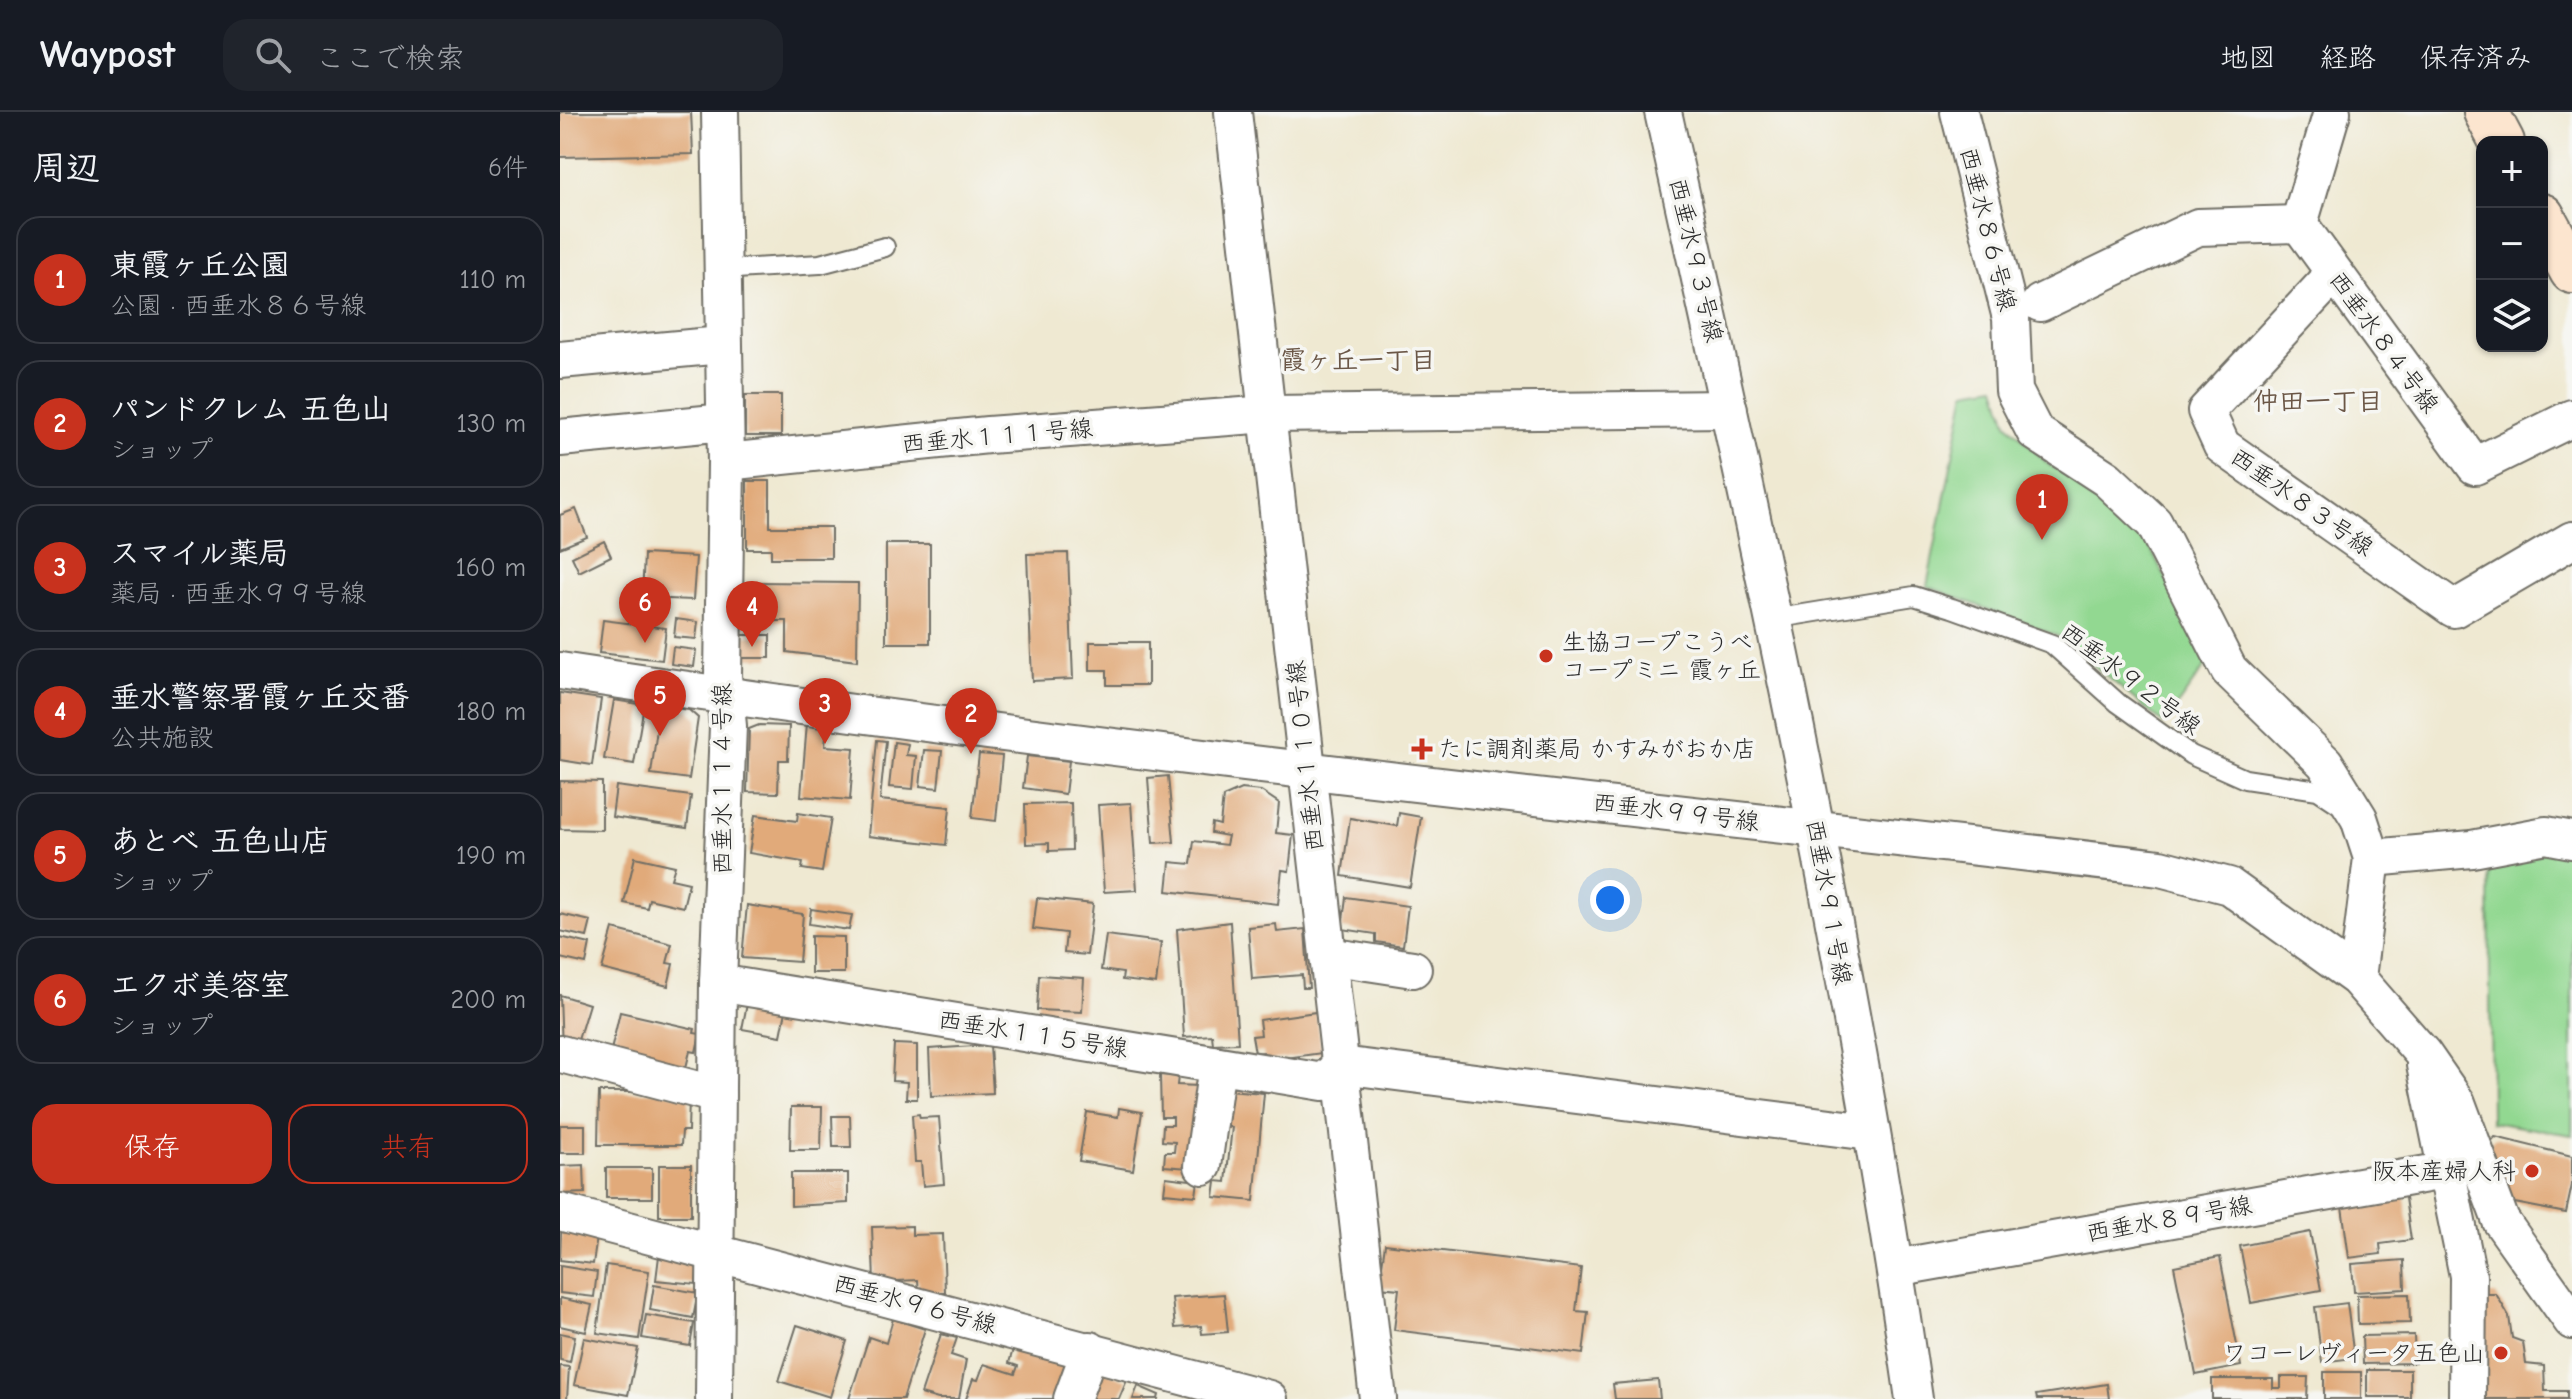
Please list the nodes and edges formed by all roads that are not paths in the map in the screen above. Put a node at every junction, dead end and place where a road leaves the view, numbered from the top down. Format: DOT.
graph roads {
  1 [pos="720,112"];
  2 [pos="1233,112"];
  3 [pos="1663,112"];
  4 [pos="1959,112"];
  5 [pos="1978,112"];
  6 [pos="2332,112"];
  7 [pos="2486,112"];
  8 [pos="2499,136"];
  9 [pos="1976,191"];
  10 [pos="2299,224"];
  11 [pos="2548,227"];
  12 [pos="885,247"];
  13 [pos="720,270"];
  14 [pos="2572,271"];
  15 [pos="2334,274"];
  16 [pos="2040,303"];
  17 [pos="722,345"];
  18 [pos="560,360"];
  19 [pos="1729,409"];
  20 [pos="1269,414"];
  21 [pos="2572,418"];
  22 [pos="725,422"];
  23 [pos="560,438"];
  24 [pos="726,462"];
  25 [pos="2572,540"];
  26 [pos="1773,619"];
  27 [pos="560,671"];
  28 [pos="724,696"];
  29 [pos="1305,768"];
  30 [pos="2359,818"];
  31 [pos="1816,828"];
  32 [pos="2572,840"];
  33 [pos="2372,858"];
  34 [pos="1328,956"];
  35 [pos="1413,969"];
  36 [pos="2357,978"];
  37 [pos="718,983"];
  38 [pos="561,1054"];
  39 [pos="2423,1054"];
  40 [pos="1217,1065"];
  41 [pos="1341,1065"];
  42 [pos="717,1095"];
  43 [pos="1870,1132"];
  44 [pos="1203,1166"];
  45 [pos="2444,1171"];
  46 [pos="560,1212"];
  47 [pos="716,1252"];
  48 [pos="1895,1268"];
  49 [pos="2572,1321"];
  50 [pos="1090,1350"];
  51 [pos="714,1399"];
  52 [pos="1072,1399"];
  53 [pos="1269,1399"];
  54 [pos="1378,1399"];
  55 [pos="1914,1399"];
  56 [pos="2467,1399"];
  1 -- 13 [label="street, 西垂水１１４号線"];
  2 -- 20 [label="street, 西垂水１１０号線"];
  3 -- 19 [label="street, 西垂水９３号線"];
  4 -- 9 [label="street, 西垂水８６号線"];
  5 -- 9 [label="street"];
  6 -- 10 [label="street"];
  7 -- 8 [label="street"];
  9 -- 30 [label="street, 西垂水８６号線"];
  10 -- 15 [label="street, 西垂水８４号線"];
  10 -- 16 [label="street"];
  11 -- 14 [label="street"];
  12 -- 13 [label="lane"];
  13 -- 17 [label="street, 西垂水１１４号線"];
  15 -- 21 [label="street, 西垂水８４号線"];
  15 -- 25 [label="street, 西垂水８３号線"];
  17 -- 18 [label="street"];
  17 -- 22 [label="street, 西垂水１１４号線"];
  19 -- 20 [label="street, 西垂水１１１号線"];
  19 -- 26 [label="street, 西垂水９１号線"];
  20 -- 24 [label="street, 西垂水１１１号線"];
  20 -- 29 [label="street, 西垂水１１０号線"];
  22 -- 23 [label="street"];
  22 -- 24 [label="street, 西垂水１１４号線"];
  24 -- 28 [label="street, 西垂水１１４号線"];
  26 -- 30 [label="lane, 西垂水９２号線"];
  26 -- 31 [label="street, 西垂水９１号線"];
  27 -- 28 [label="street, 西垂水９９号線"];
  28 -- 29 [label="street, 西垂水９９号線"];
  28 -- 37 [label="street, 西垂水１１４号線"];
  29 -- 31 [label="street, 西垂水９９号線"];
  29 -- 34 [label="street, 西垂水１１０号線"];
  30 -- 33 [label="street, 西垂水８６号線"];
  31 -- 36 [label="street, 西垂水９９号線"];
  31 -- 43 [label="street, 西垂水９１号線"];
  32 -- 33 [label="street"];
  33 -- 36 [label="street, 西垂水８６号線"];
  34 -- 35 [label="street"];
  34 -- 41 [label="street, 西垂水１１０号線"];
  36 -- 39 [label="street, 西垂水９９号線"];
  37 -- 40 [label="street, 西垂水１１５号線"];
  37 -- 42 [label="street, 西垂水１１４号線"];
  38 -- 42 [label="street"];
  39 -- 45 [label="street"];
  39 -- 49 [label="street, 西垂水９９号線"];
  40 -- 41 [label="street, 西垂水１１５号線"];
  40 -- 44 [label="street"];
  41 -- 43 [label="street"];
  41 -- 54 [label="street, 西垂水１１０号線"];
  42 -- 47 [label="street, 西垂水１１４号線"];
  43 -- 48 [label="street, 西垂水９１号線"];
  45 -- 48 [label="street, 西垂水８９号線"];
  45 -- 56 [label="street"];
  46 -- 47 [label="street, 西垂水９６号線"];
  47 -- 50 [label="street, 西垂水９６号線"];
  47 -- 51 [label="street, 西垂水１１４号線"];
  48 -- 55 [label="street, 西垂水９１号線"];
  50 -- 52 [label="street"];
  50 -- 53 [label="street, 西垂水９６号線"];
}
